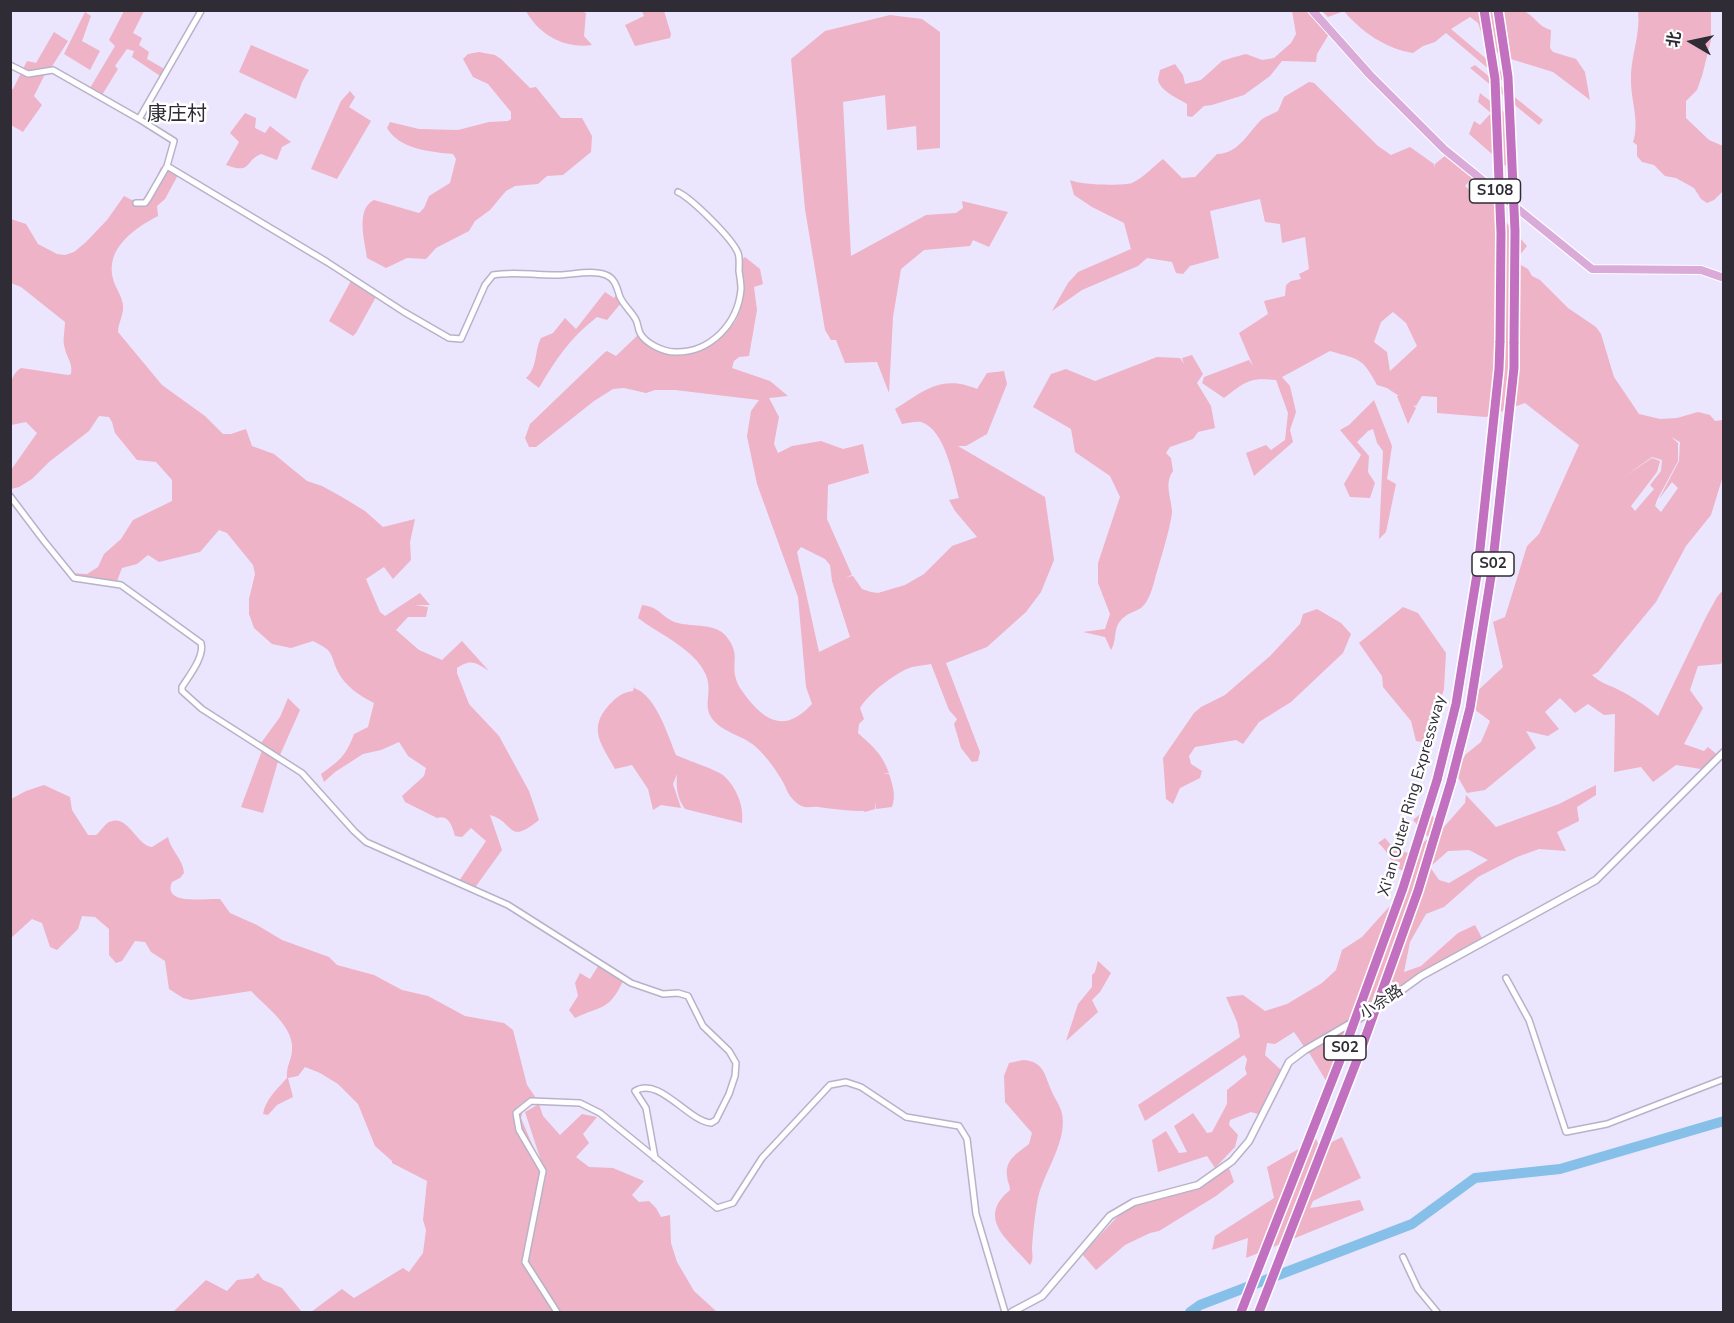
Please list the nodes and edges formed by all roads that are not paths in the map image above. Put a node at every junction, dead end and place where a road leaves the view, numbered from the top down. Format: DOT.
graph roads {
  1 [pos="1312,10"];
  2 [pos="1484,10"];
  3 [pos="1498,10"];
  4 [pos="201,11"];
  5 [pos="10,65"];
  6 [pos="139,119"];
  7 [pos="167,166"];
  8 [pos="678,192"];
  9 [pos="136,202"];
  10 [pos="1724,278"];
  11 [pos="10,496"];
  12 [pos="1724,752"];
  13 [pos="1506,978"];
  14 [pos="1724,1079"];
  15 [pos="655,1158"];
  16 [pos="1403,1257"];
  17 [pos="557,1312"];
  18 [pos="1005,1312"];
  19 [pos="1012,1312"];
  20 [pos="1241,1312"];
  21 [pos="1259,1312"];
  22 [pos="1437,1312"];
  1 -- 10 [label="main road, S108"];
  2 -- 20 [label="highway, Xi'an Outer Ring Expressway / S02, bridge"];
  3 -- 21 [label="highway, Xi'an Outer Ring Expressway / S02, bridge"];
  4 -- 6 [label="street"];
  5 -- 6 [label="street"];
  6 -- 7 [label="street"];
  7 -- 8 [label="street"];
  7 -- 9 [label="street"];
  11 -- 15 [label="street"];
  12 -- 19 [label="street, 小佘路"];
  13 -- 14 [label="street"];
  15 -- 17 [label="street"];
  15 -- 18 [label="street"];
  16 -- 22 [label="street"];
}
